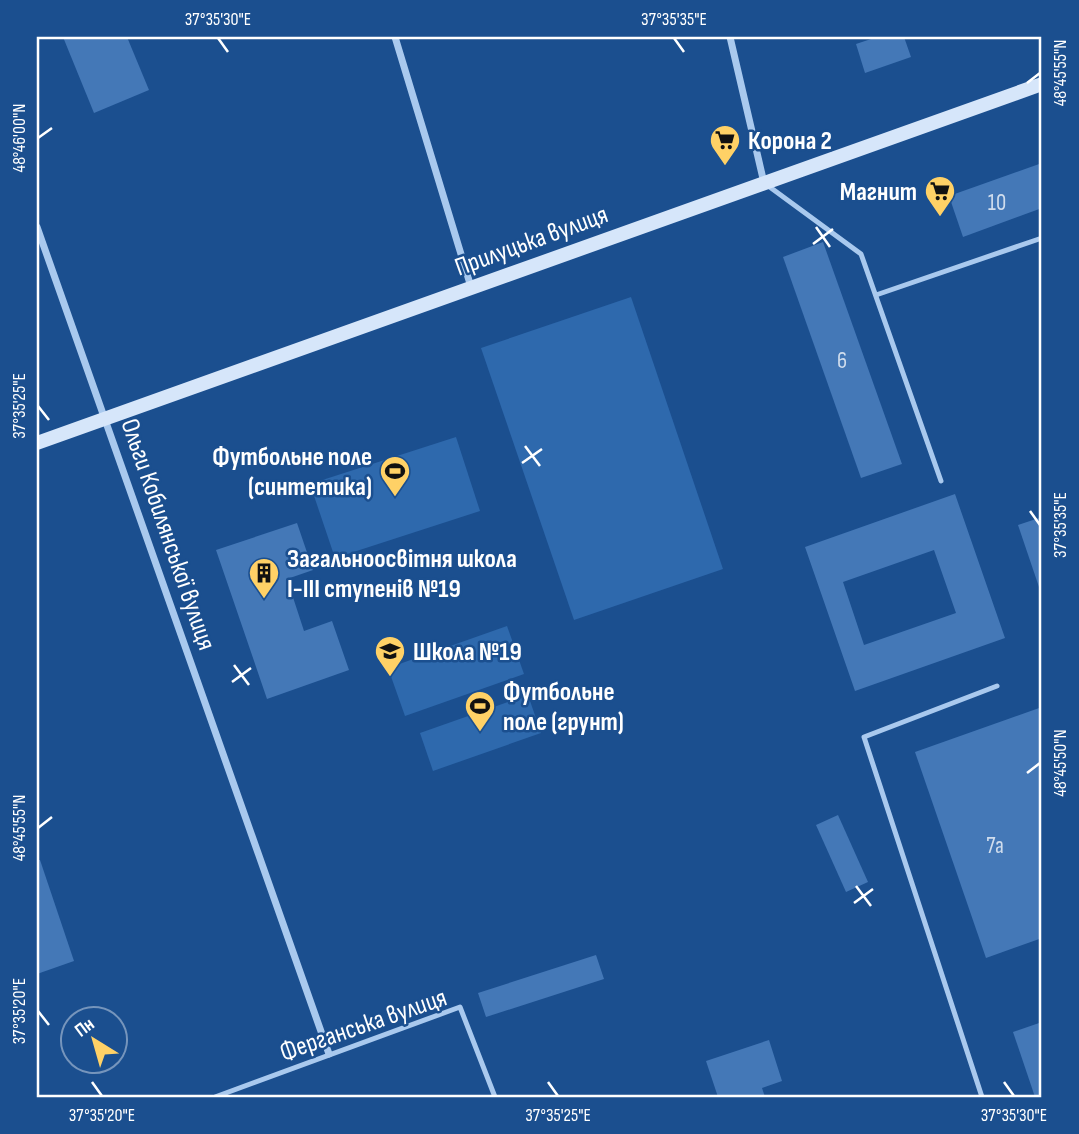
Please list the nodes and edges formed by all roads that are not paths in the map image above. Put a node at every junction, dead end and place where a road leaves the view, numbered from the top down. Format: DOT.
graph roads {
  1 [pos="395,37"];
  2 [pos="730,37"];
  3 [pos="1042,84"];
  4 [pos="764,184"];
  5 [pos="37,227"];
  6 [pos="1042,238"];
  7 [pos="471,288"];
  8 [pos="876,295"];
  9 [pos="106,418"];
  10 [pos="37,443"];
  11 [pos="941,481"];
  12 [pos="997,687"];
  13 [pos="329,1054"];
  14 [pos="230,1095"];
  15 [pos="215,1097"];
  16 [pos="495,1097"];
  17 [pos="982,1097"];
  1 -- 7 [label="street"];
  2 -- 4 [label="street"];
  3 -- 4 [label="street, Прилуцька вулиця"];
  4 -- 7 [label="street, Прилуцька вулиця"];
  4 -- 8 [label="lane"];
  5 -- 9 [label="street, Ольги Кобилянської вулиця"];
  6 -- 8 [label="lane"];
  7 -- 9 [label="street, Прилуцька вулиця"];
  8 -- 11 [label="lane"];
  9 -- 10 [label="street, Прилуцька вулиця"];
  9 -- 13 [label="street, Ольги Кобилянської вулиця"];
  12 -- 17 [label="lane"];
  13 -- 14 [label="lane, Ферганська вулиця"];
  13 -- 16 [label="lane, Ферганська вулиця"];
  14 -- 15 [label="lane, Ферганська вулиця"];
}
